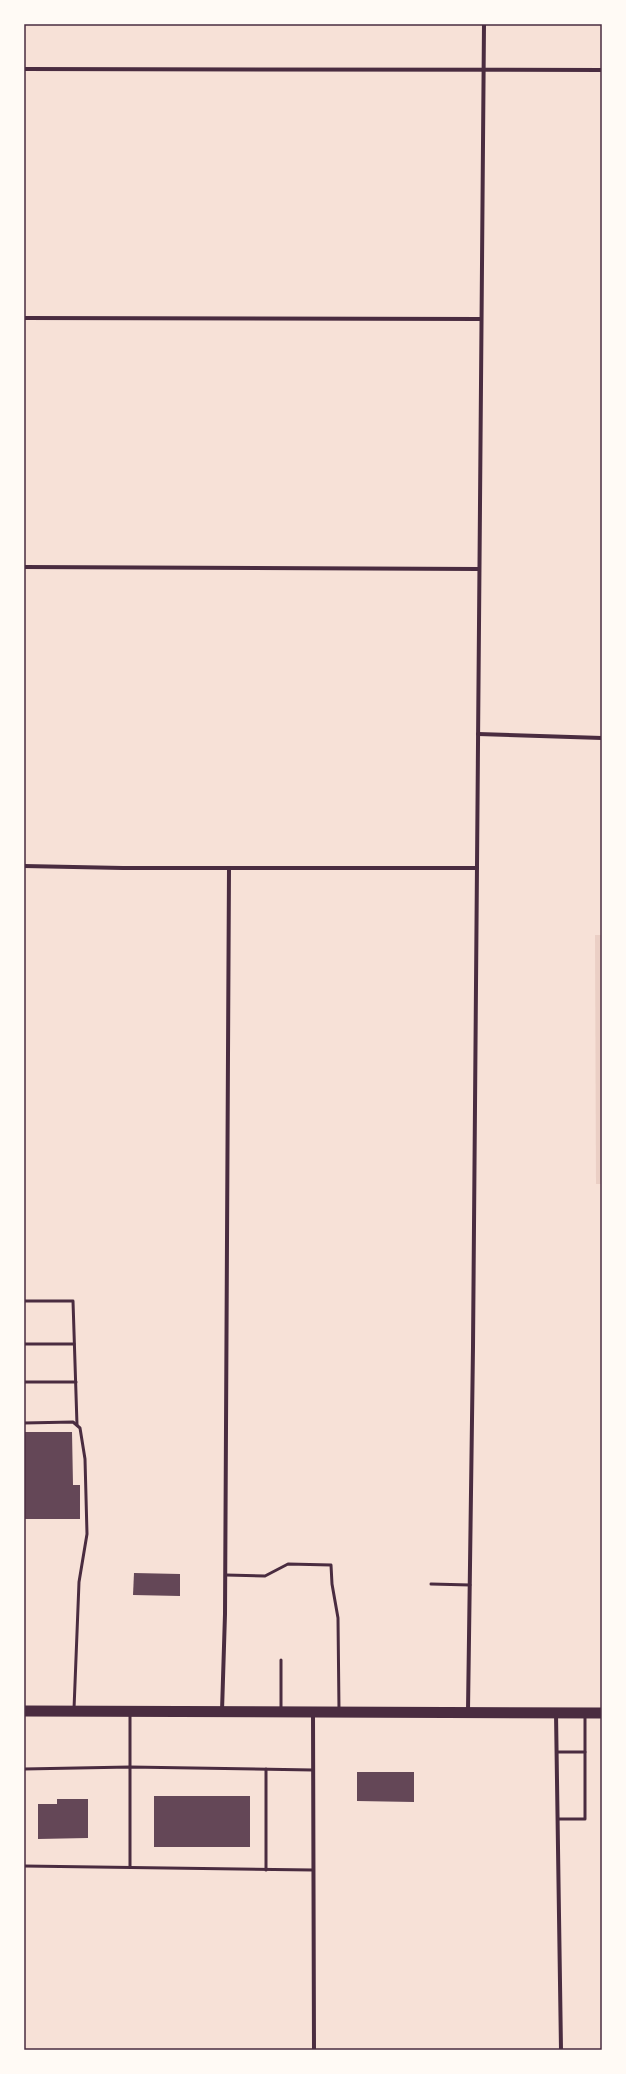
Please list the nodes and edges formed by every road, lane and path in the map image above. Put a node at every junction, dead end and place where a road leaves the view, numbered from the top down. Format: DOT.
graph roads {
  1 [pos="484,24"];
  2 [pos="24,69"];
  3 [pos="483,70"];
  4 [pos="602,70"];
  5 [pos="24,318"];
  6 [pos="481,318"];
  7 [pos="24,567"];
  8 [pos="479,569"];
  9 [pos="478,734"];
  10 [pos="602,738"];
  11 [pos="24,866"];
  12 [pos="229,868"];
  13 [pos="477,868"];
  14 [pos="24,1301"];
  15 [pos="24,1344"];
  16 [pos="74,1344"];
  17 [pos="24,1382"];
  18 [pos="76,1382"];
  19 [pos="24,1423"];
  20 [pos="77,1426"];
  21 [pos="226,1575"];
  22 [pos="431,1584"];
  23 [pos="470,1585"];
  24 [pos="281,1660"];
  25 [pos="24,1711"];
  26 [pos="74,1711"];
  27 [pos="130,1711"];
  28 [pos="281,1711"];
  29 [pos="313,1711"];
  30 [pos="338,1711"];
  31 [pos="222,1712"];
  32 [pos="468,1712"];
  33 [pos="556,1713"];
  34 [pos="585,1713"];
  35 [pos="602,1713"];
  36 [pos="557,1752"];
  37 [pos="585,1752"];
  38 [pos="130,1767"];
  39 [pos="24,1769"];
  40 [pos="266,1769"];
  41 [pos="313,1770"];
  42 [pos="558,1820"];
  43 [pos="24,1866"];
  44 [pos="130,1867"];
  45 [pos="266,1870"];
  46 [pos="313,1870"];
  47 [pos="314,2050"];
  48 [pos="561,2050"];
  1 -- 3 [label="street"];
  2 -- 3 [label="street"];
  3 -- 4 [label="street"];
  3 -- 6 [label="street"];
  5 -- 6 [label="street"];
  6 -- 8 [label="street"];
  7 -- 8 [label="street"];
  8 -- 9 [label="street"];
  9 -- 10 [label="street"];
  9 -- 13 [label="street"];
  11 -- 12 [label="street"];
  12 -- 13 [label="street"];
  12 -- 21 [label="street"];
  13 -- 23 [label="street"];
  14 -- 16 [label="lane"];
  15 -- 16 [label="lane"];
  16 -- 18 [label="lane"];
  17 -- 18 [label="lane"];
  18 -- 20 [label="lane"];
  19 -- 20 [label="lane"];
  20 -- 26 [label="lane"];
  21 -- 30 [label="lane"];
  21 -- 31 [label="street"];
  22 -- 23 [label="lane"];
  23 -- 32 [label="street"];
  24 -- 28 [label="lane"];
  25 -- 26 [label="highway"];
  26 -- 27 [label="highway"];
  27 -- 31 [label="highway"];
  27 -- 38 [label="lane"];
  28 -- 29 [label="highway"];
  28 -- 31 [label="highway"];
  29 -- 30 [label="highway"];
  29 -- 41 [label="street"];
  30 -- 32 [label="highway"];
  32 -- 33 [label="highway"];
  33 -- 34 [label="highway"];
  33 -- 36 [label="street"];
  34 -- 35 [label="highway"];
  34 -- 37 [label="lane"];
  36 -- 37 [label="lane"];
  36 -- 42 [label="street"];
  37 -- 42 [label="lane"];
  38 -- 39 [label="lane"];
  38 -- 40 [label="lane"];
  38 -- 44 [label="lane"];
  40 -- 41 [label="lane"];
  40 -- 45 [label="lane"];
  41 -- 46 [label="street"];
  42 -- 48 [label="street"];
  43 -- 44 [label="lane"];
  44 -- 45 [label="lane"];
  45 -- 46 [label="lane"];
  46 -- 47 [label="street"];
}
